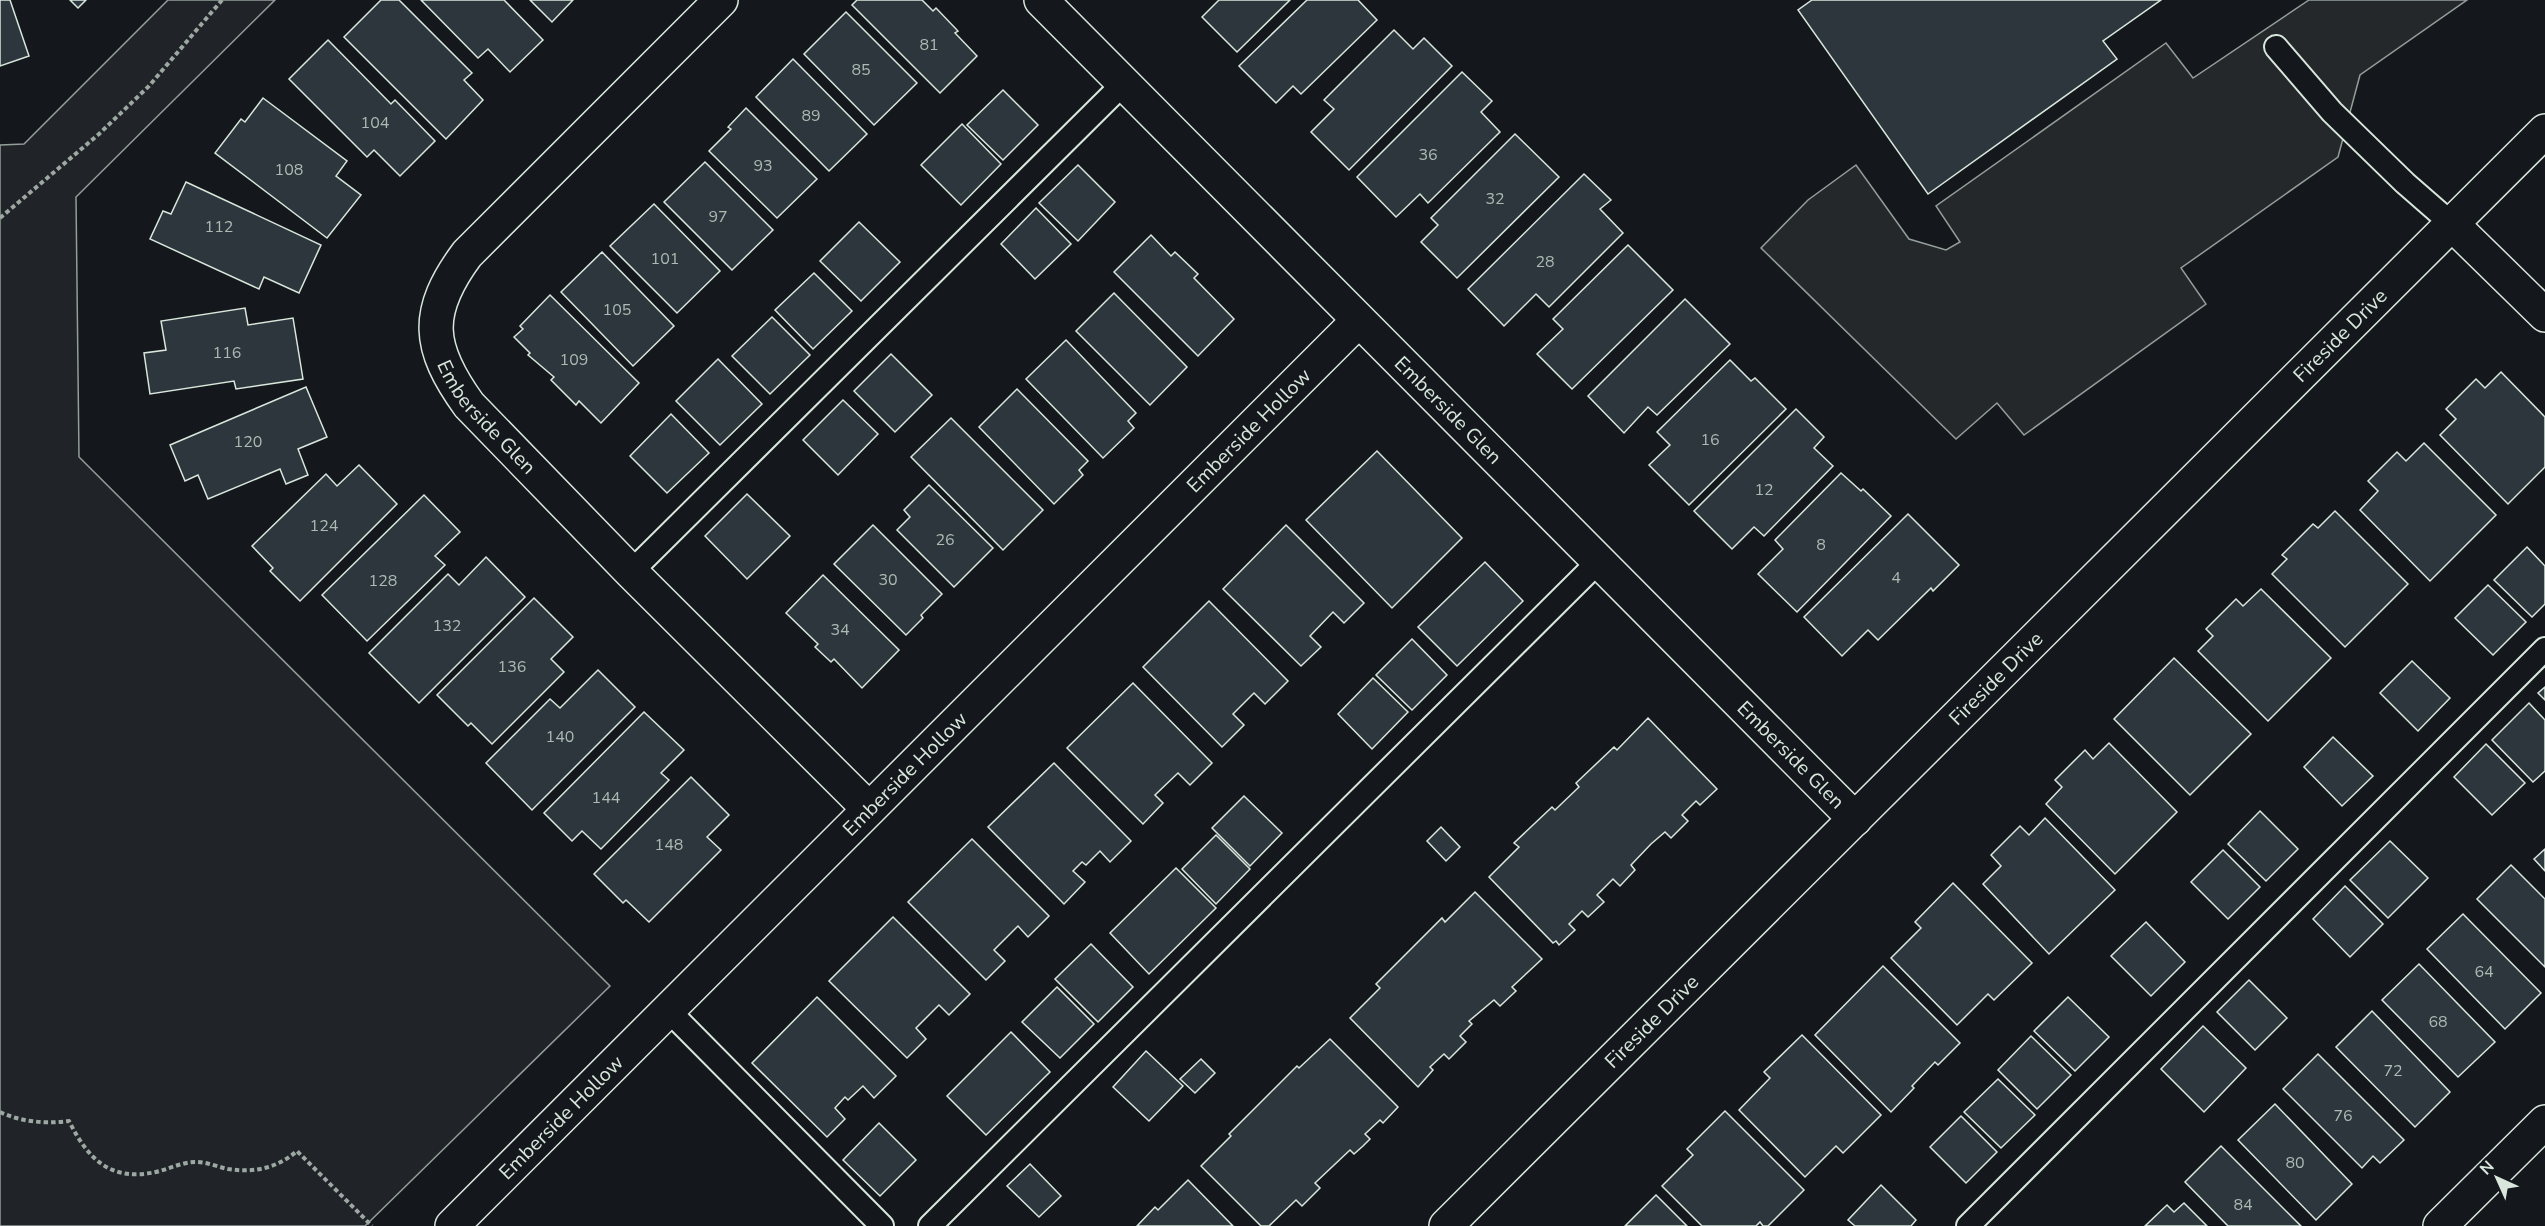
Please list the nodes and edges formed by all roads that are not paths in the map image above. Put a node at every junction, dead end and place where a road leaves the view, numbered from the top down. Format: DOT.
graph roads {
  1 [pos="721,0"];
  2 [pos="1041,0"];
  3 [pos="2276,47"];
  4 [pos="1123,84"];
  5 [pos="2545,131"];
  6 [pos="2452,224"];
  7 [pos="2545,315"];
  8 [pos="1358,321"];
  9 [pos="1598,562"];
  10 [pos="631,572"];
  11 [pos="2545,649"];
  12 [pos="869,809"];
  13 [pos="1855,819"];
  14 [pos="668,1010"];
  15 [pos="2545,1122"];
  16 [pos="452,1226"];
  17 [pos="882,1226"];
  18 [pos="930,1226"];
  19 [pos="1446,1226"];
  20 [pos="1968,1226"];
  21 [pos="2440,1226"];
  1 -- 10 [label="street, Emberside Glen"];
  2 -- 4 [label="street, Emberside Glen"];
  3 -- 6 [label="lane"];
  4 -- 8 [label="street, Emberside Glen"];
  4 -- 10 [label="lane"];
  5 -- 6 [label="street, Fireside Drive"];
  6 -- 7 [label="street"];
  6 -- 13 [label="street, Fireside Drive"];
  8 -- 9 [label="street, Emberside Glen"];
  8 -- 12 [label="street, Emberside Hollow"];
  9 -- 13 [label="street, Emberside Glen"];
  9 -- 18 [label="lane"];
  10 -- 12 [label="street, Emberside Glen"];
  11 -- 20 [label="lane"];
  12 -- 14 [label="street, Emberside Hollow"];
  13 -- 19 [label="street, Fireside Drive"];
  14 -- 16 [label="street, Emberside Hollow"];
  14 -- 17 [label="lane"];
  15 -- 21 [label="street"];
}
